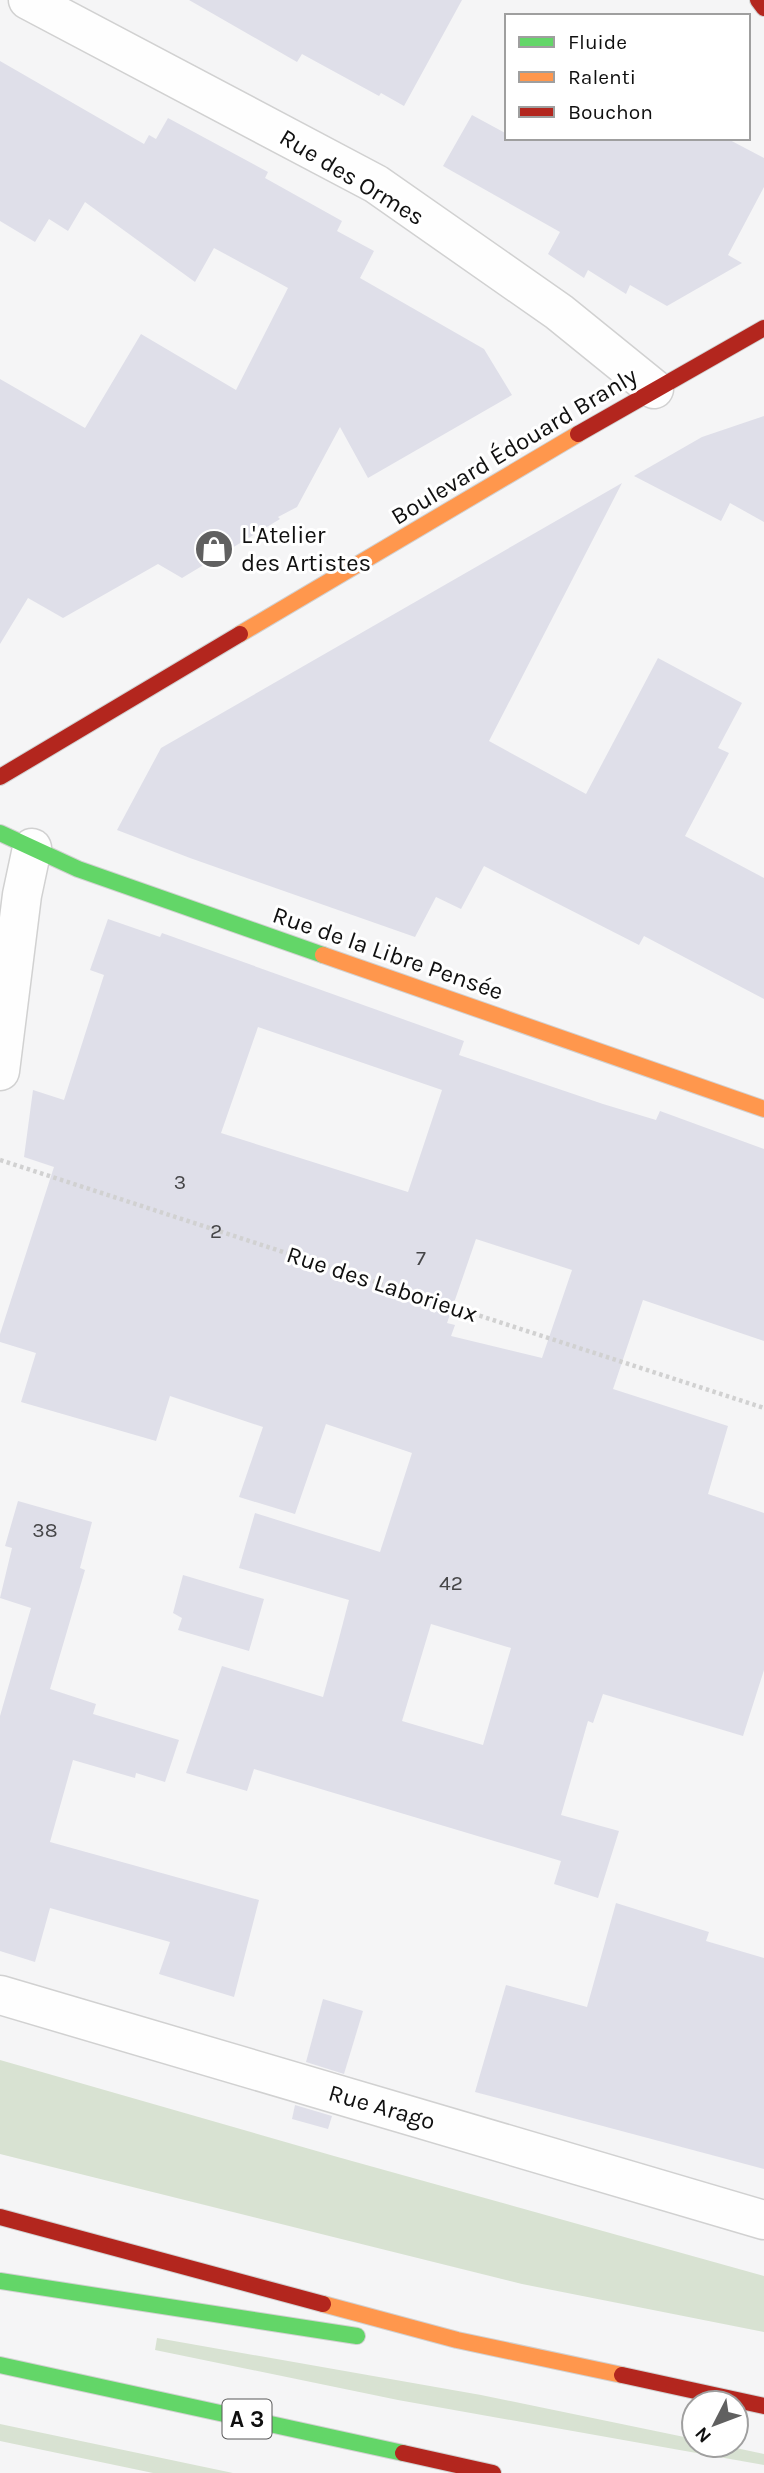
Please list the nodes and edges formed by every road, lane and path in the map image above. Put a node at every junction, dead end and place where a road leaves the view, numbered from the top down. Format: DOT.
graph roads {
  1 [pos="28,0"];
  2 [pos="758,0"];
  3 [pos="764,8"];
  4 [pos="764,328"];
  5 [pos="654,389"];
  6 [pos="0,777"];
  7 [pos="16,840"];
  8 [pos="0,1071"];
  9 [pos="764,1109"];
  10 [pos="0,1160"];
  11 [pos="764,1408"];
  12 [pos="0,1996"];
  13 [pos="0,2217"];
  14 [pos="764,2220"];
  15 [pos="0,2281"];
  16 [pos="376,2338"];
  17 [pos="403,2340"];
  18 [pos="457,2340"];
  19 [pos="0,2365"];
  20 [pos="764,2406"];
  21 [pos="493,2473"];
  1 -- 5 [label="street, Rue des Ormes"];
  2 -- 3 [label="main road"];
  4 -- 5 [label="main road, Boulevard Édouard Branly"];
  5 -- 6 [label="main road, Boulevard Édouard Branly"];
  7 -- 8 [label="street"];
  7 -- 9 [label="main road, Rue de la Libre Pensée"];
  10 -- 11 [label="path, Rue des Laborieux"];
  12 -- 14 [label="street, Rue Arago"];
  13 -- 18 [label="main road"];
  15 -- 16 [label="main road"];
  17 -- 18 [label="main road"];
  18 -- 20 [label="main road"];
  19 -- 21 [label="main road, A 3"];
}
